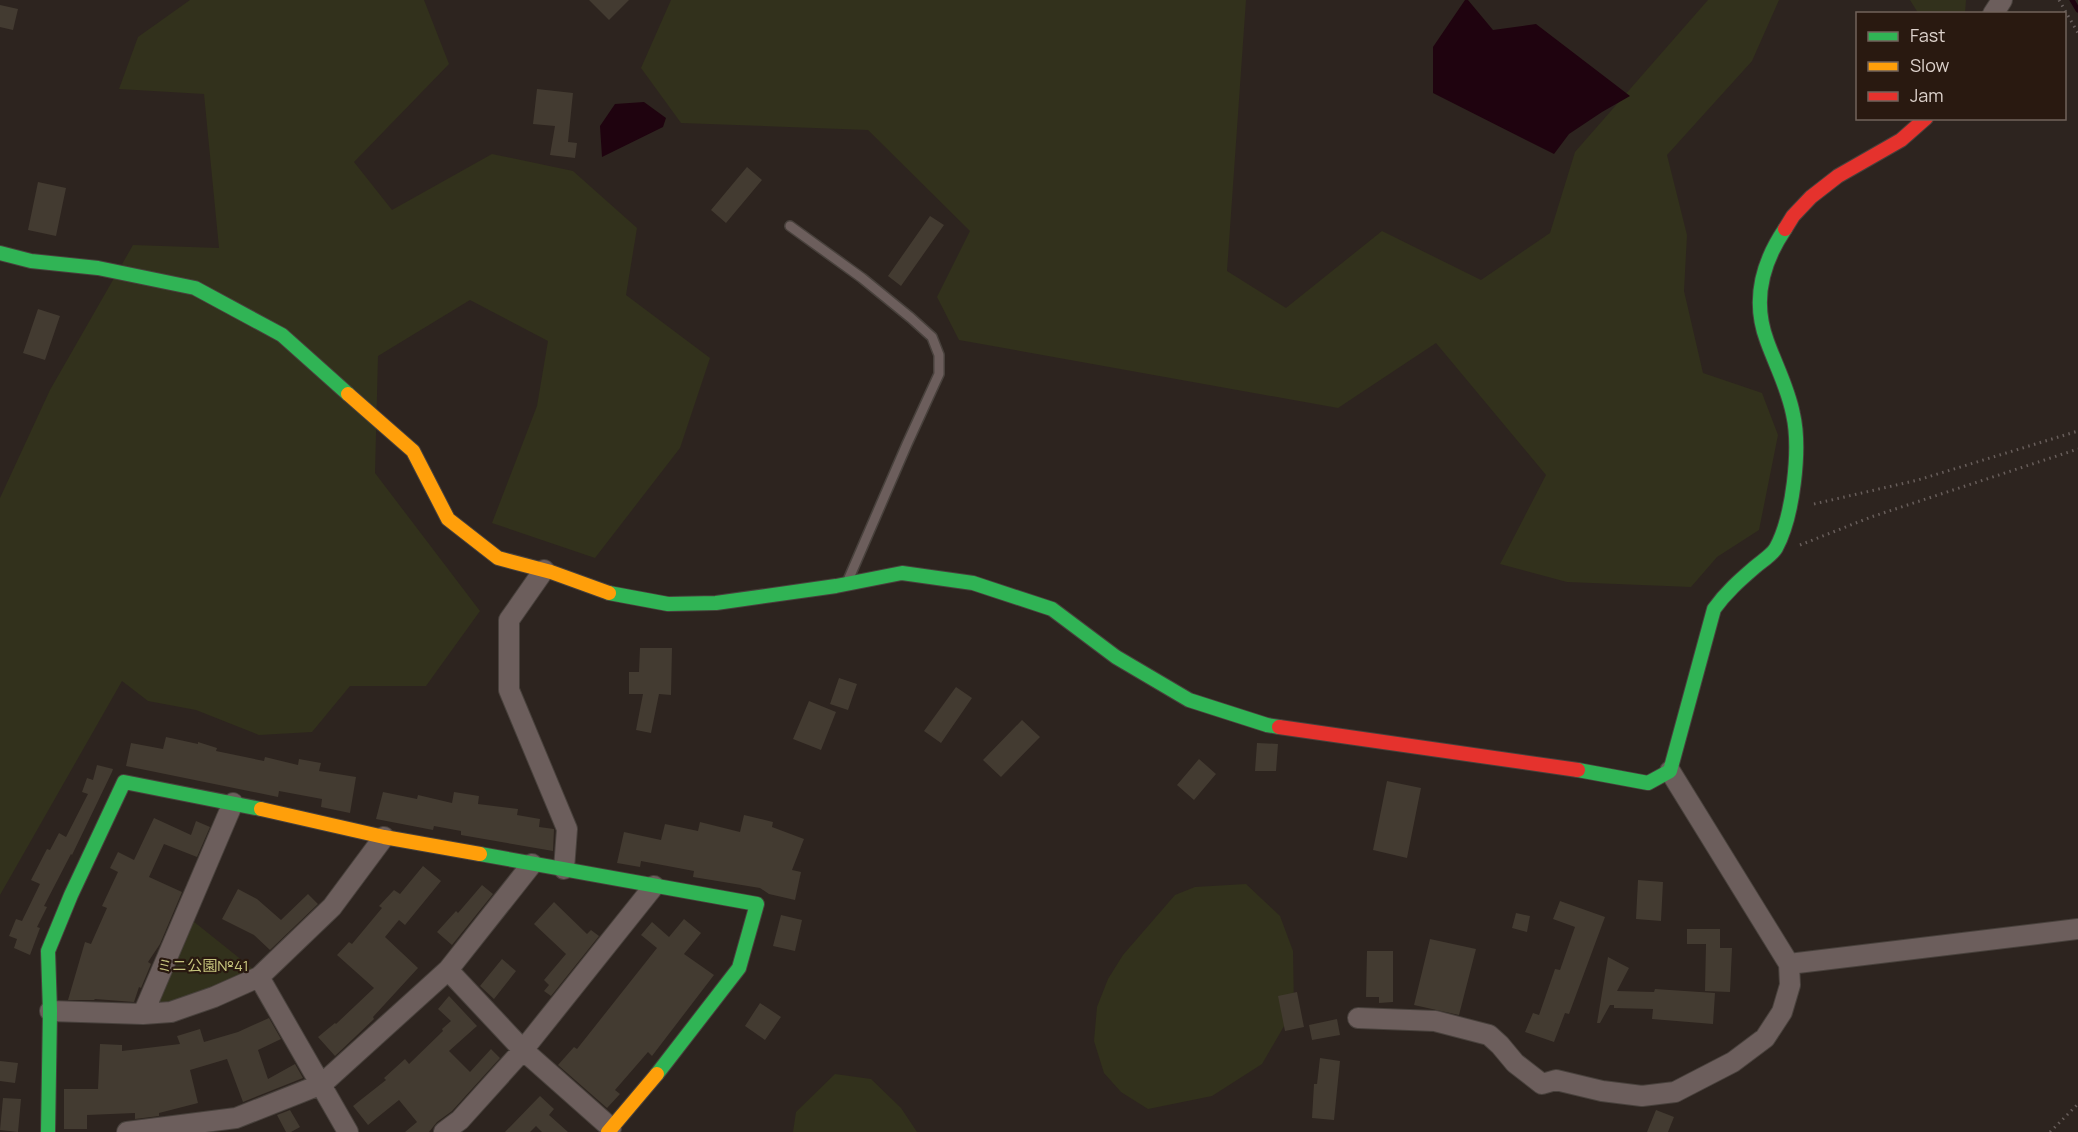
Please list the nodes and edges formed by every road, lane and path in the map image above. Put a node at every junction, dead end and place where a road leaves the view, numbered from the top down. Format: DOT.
graph roads {
  1 [pos="2066,12"];
  2 [pos="2078,33"];
  3 [pos="1924,120"];
  4 [pos="790,226"];
  5 [pos="0,253"];
  6 [pos="2078,431"];
  7 [pos="2078,449"];
  8 [pos="1790,509"];
  9 [pos="1775,550"];
  10 [pos="544,570"];
  11 [pos="847,584"];
  12 [pos="1670,771"];
  13 [pos="233,803"];
  14 [pos="384,837"];
  15 [pos="532,864"];
  16 [pos="564,869"];
  17 [pos="654,886"];
  18 [pos="2078,929"];
  19 [pos="1789,964"];
  20 [pos="448,970"];
  21 [pos="259,977"];
  22 [pos="50,1011"];
  23 [pos="143,1014"];
  24 [pos="1358,1018"];
  25 [pos="523,1050"];
  26 [pos="322,1084"];
  27 [pos="2078,1104"];
  28 [pos="609,1130"];
  29 [pos="48,1132"];
  30 [pos="128,1132"];
  31 [pos="348,1132"];
  32 [pos="444,1132"];
  33 [pos="2050,1132"];
  1 -- 2 [label="path"];
  3 -- 8 [label="street"];
  4 -- 11 [label="lane"];
  5 -- 10 [label="street"];
  6 -- 8 [label="path"];
  7 -- 9 [label="path"];
  8 -- 9 [label="street"];
  9 -- 12 [label="street"];
  10 -- 11 [label="street"];
  10 -- 16 [label="street"];
  11 -- 12 [label="street"];
  12 -- 19 [label="street"];
  13 -- 14 [label="street"];
  13 -- 22 [label="street"];
  13 -- 23 [label="street"];
  14 -- 15 [label="street"];
  14 -- 21 [label="street"];
  15 -- 16 [label="street"];
  15 -- 20 [label="street"];
  16 -- 17 [label="street"];
  17 -- 25 [label="street"];
  17 -- 28 [label="street"];
  18 -- 19 [label="street"];
  19 -- 24 [label="street"];
  20 -- 25 [label="street"];
  20 -- 26 [label="street"];
  21 -- 23 [label="street"];
  21 -- 26 [label="street"];
  22 -- 23 [label="street"];
  22 -- 29 [label="street"];
  25 -- 28 [label="street"];
  25 -- 32 [label="street"];
  26 -- 30 [label="street"];
  26 -- 31 [label="street"];
  27 -- 33 [label="path"];
}
